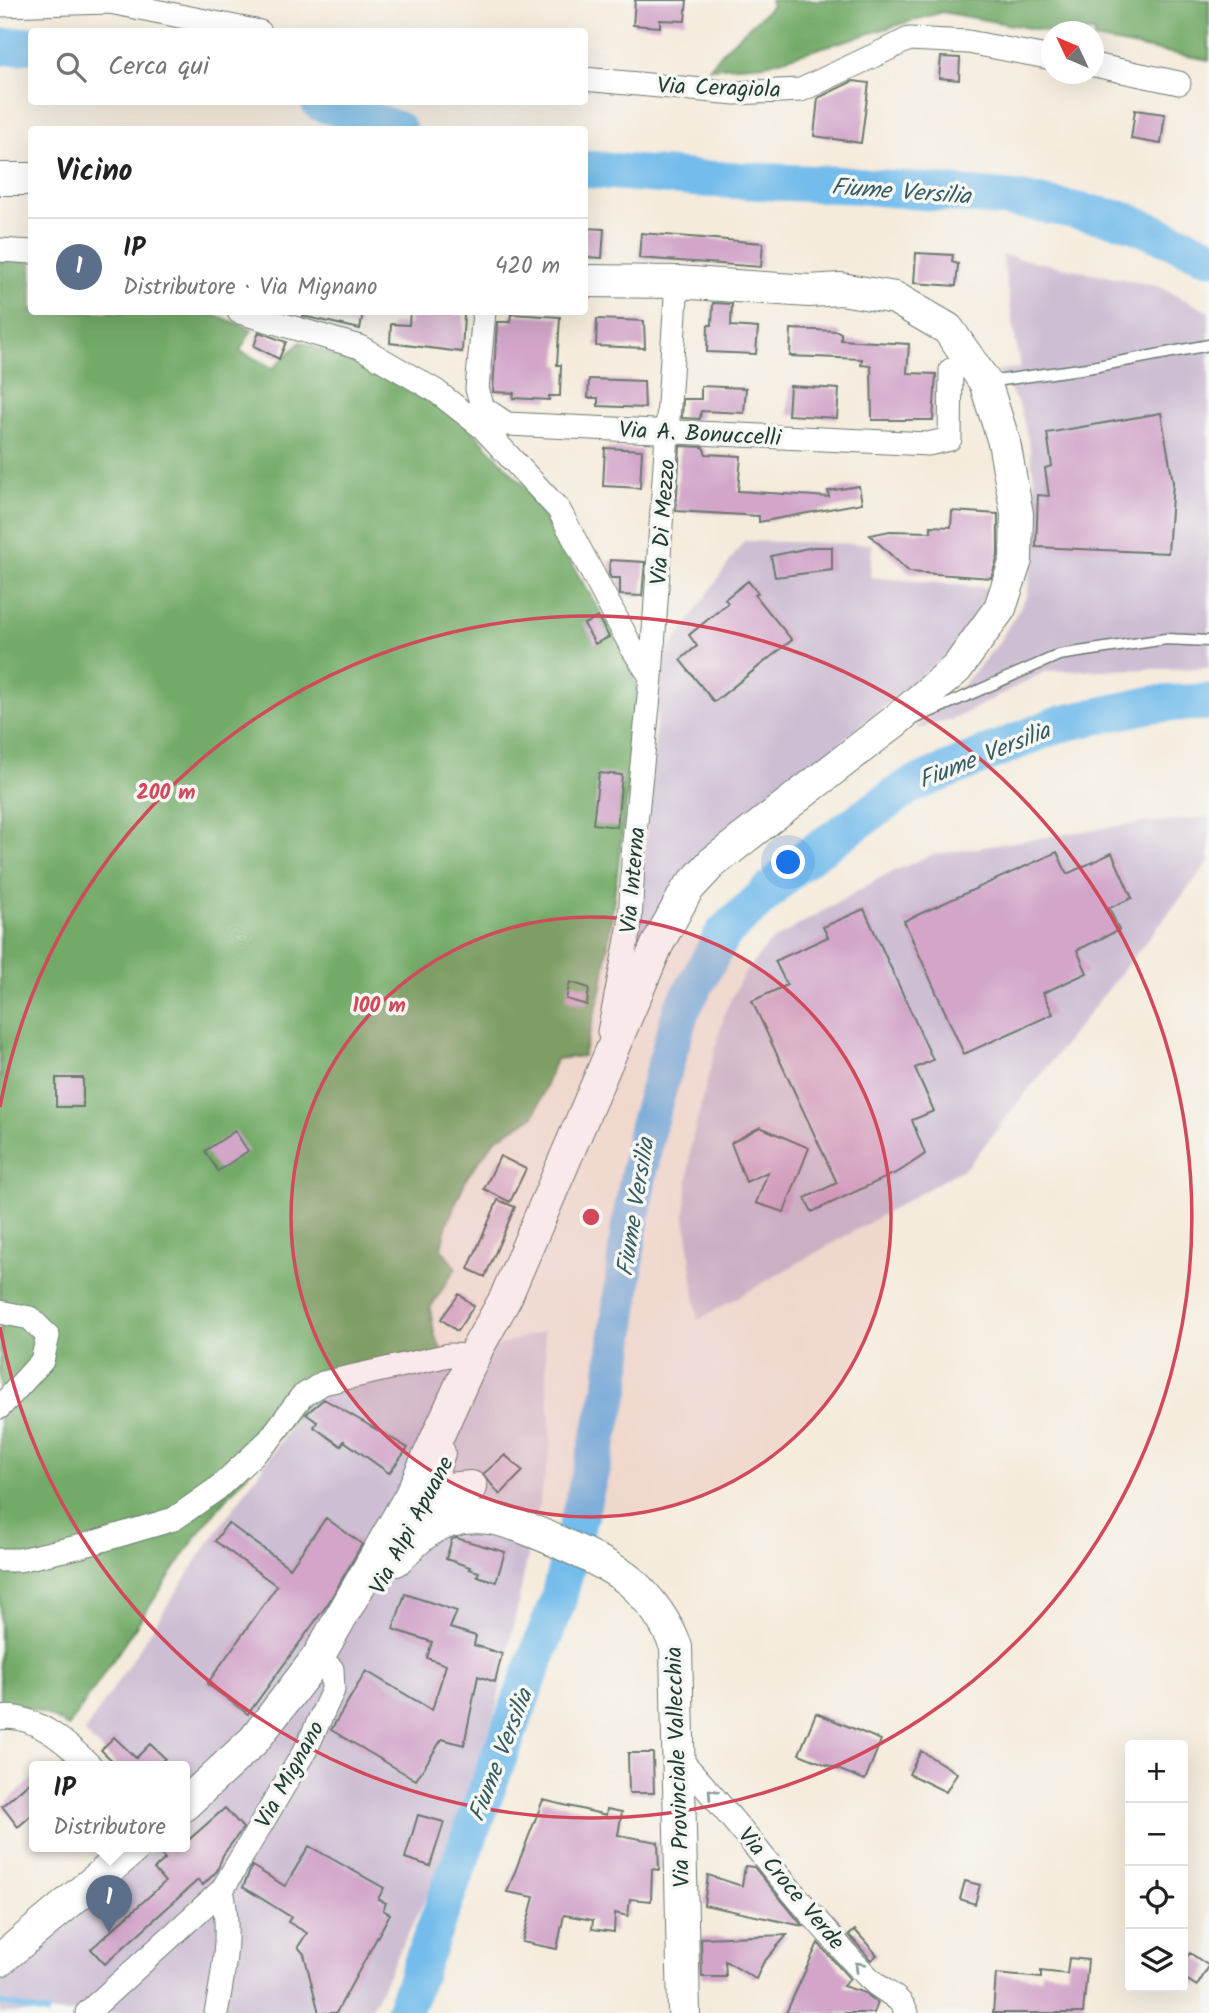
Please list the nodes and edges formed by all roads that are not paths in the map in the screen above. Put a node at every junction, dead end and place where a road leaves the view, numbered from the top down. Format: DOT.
graph roads {
  1 [pos="0,5"];
  2 [pos="240,28"];
  3 [pos="1041,56"];
  4 [pos="1104,67"];
  5 [pos="588,79"];
  6 [pos="1179,83"];
  7 [pos="0,179"];
  8 [pos="28,179"];
  9 [pos="0,250"];
  10 [pos="28,252"];
  11 [pos="588,281"];
  12 [pos="677,282"];
  13 [pos="249,315"];
  14 [pos="484,315"];
  15 [pos="1209,345"];
  16 [pos="951,370"];
  17 [pos="985,382"];
  18 [pos="668,431"];
  19 [pos="1209,641"];
  20 [pos="651,677"];
  21 [pos="894,722"];
  22 [pos="600,1080"];
  23 [pos="0,1312"];
  24 [pos="497,1312"];
  25 [pos="474,1356"];
  26 [pos="0,1407"];
  27 [pos="458,1436"];
  28 [pos="471,1488"];
  29 [pos="423,1489"];
  30 [pos="456,1520"];
  31 [pos="510,1524"];
  32 [pos="0,1560"];
  33 [pos="386,1560"];
  34 [pos="318,1657"];
  35 [pos="0,1718"];
  36 [pos="680,1759"];
  37 [pos="85,1761"];
  38 [pos="190,1799"];
  39 [pos="129,1852"];
  40 [pos="222,1890"];
  41 [pos="0,1960"];
  42 [pos="87,2013"];
  43 [pos="216,2013"];
  44 [pos="684,2013"];
  45 [pos="907,2013"];
  1 -- 2 [label="street"];
  3 -- 5 [label="street, Via Ceragiola"];
  4 -- 6 [label="street"];
  7 -- 8 [label="main road"];
  9 -- 10 [label="street"];
  11 -- 12 [label="main road"];
  12 -- 17 [label="main road"];
  12 -- 18 [label="street, Via Di Mezzo"];
  13 -- 20 [label="street"];
  14 -- 18 [label="street, Via A. Bonuccelli"];
  15 -- 17 [label="lane"];
  16 -- 18 [label="street, Via A. Bonuccelli"];
  17 -- 21 [label="main road"];
  18 -- 20 [label="street, Via Di Mezzo"];
  19 -- 21 [label="lane"];
  20 -- 22 [label="street, Via Interna"];
  21 -- 22 [label="main road"];
  22 -- 24 [label="main road"];
  23 -- 26 [label="street"];
  24 -- 25 [label="main road"];
  24 -- 27 [label="main road, Via Alpi Apuane"];
  25 -- 29 [label="main road"];
  25 -- 32 [label="street"];
  27 -- 28 [label="main road"];
  27 -- 29 [label="main road, Via Alpi Apuane"];
  28 -- 29 [label="main road"];
  28 -- 31 [label="main road"];
  29 -- 30 [label="main road"];
  29 -- 33 [label="main road, Via Alpi Apuane"];
  30 -- 31 [label="main road"];
  30 -- 33 [label="main road"];
  31 -- 36 [label="main road, Via Provinciale Vallecchia"];
  33 -- 34 [label="main road, Via Alpi Apuane"];
  34 -- 38 [label="main road, Via Alpi Apuane"];
  34 -- 40 [label="street, Via Mignano"];
  35 -- 37 [label="street"];
  36 -- 44 [label="main road, Via Provinciale Vallecchia"];
  45 -- 36 [label="street, Via Croce Verde, one-way"];
  39 -- 41 [label="main road"];
  40 -- 42 [label="street, Via Mignano"];
  40 -- 43 [label="street"];
}
